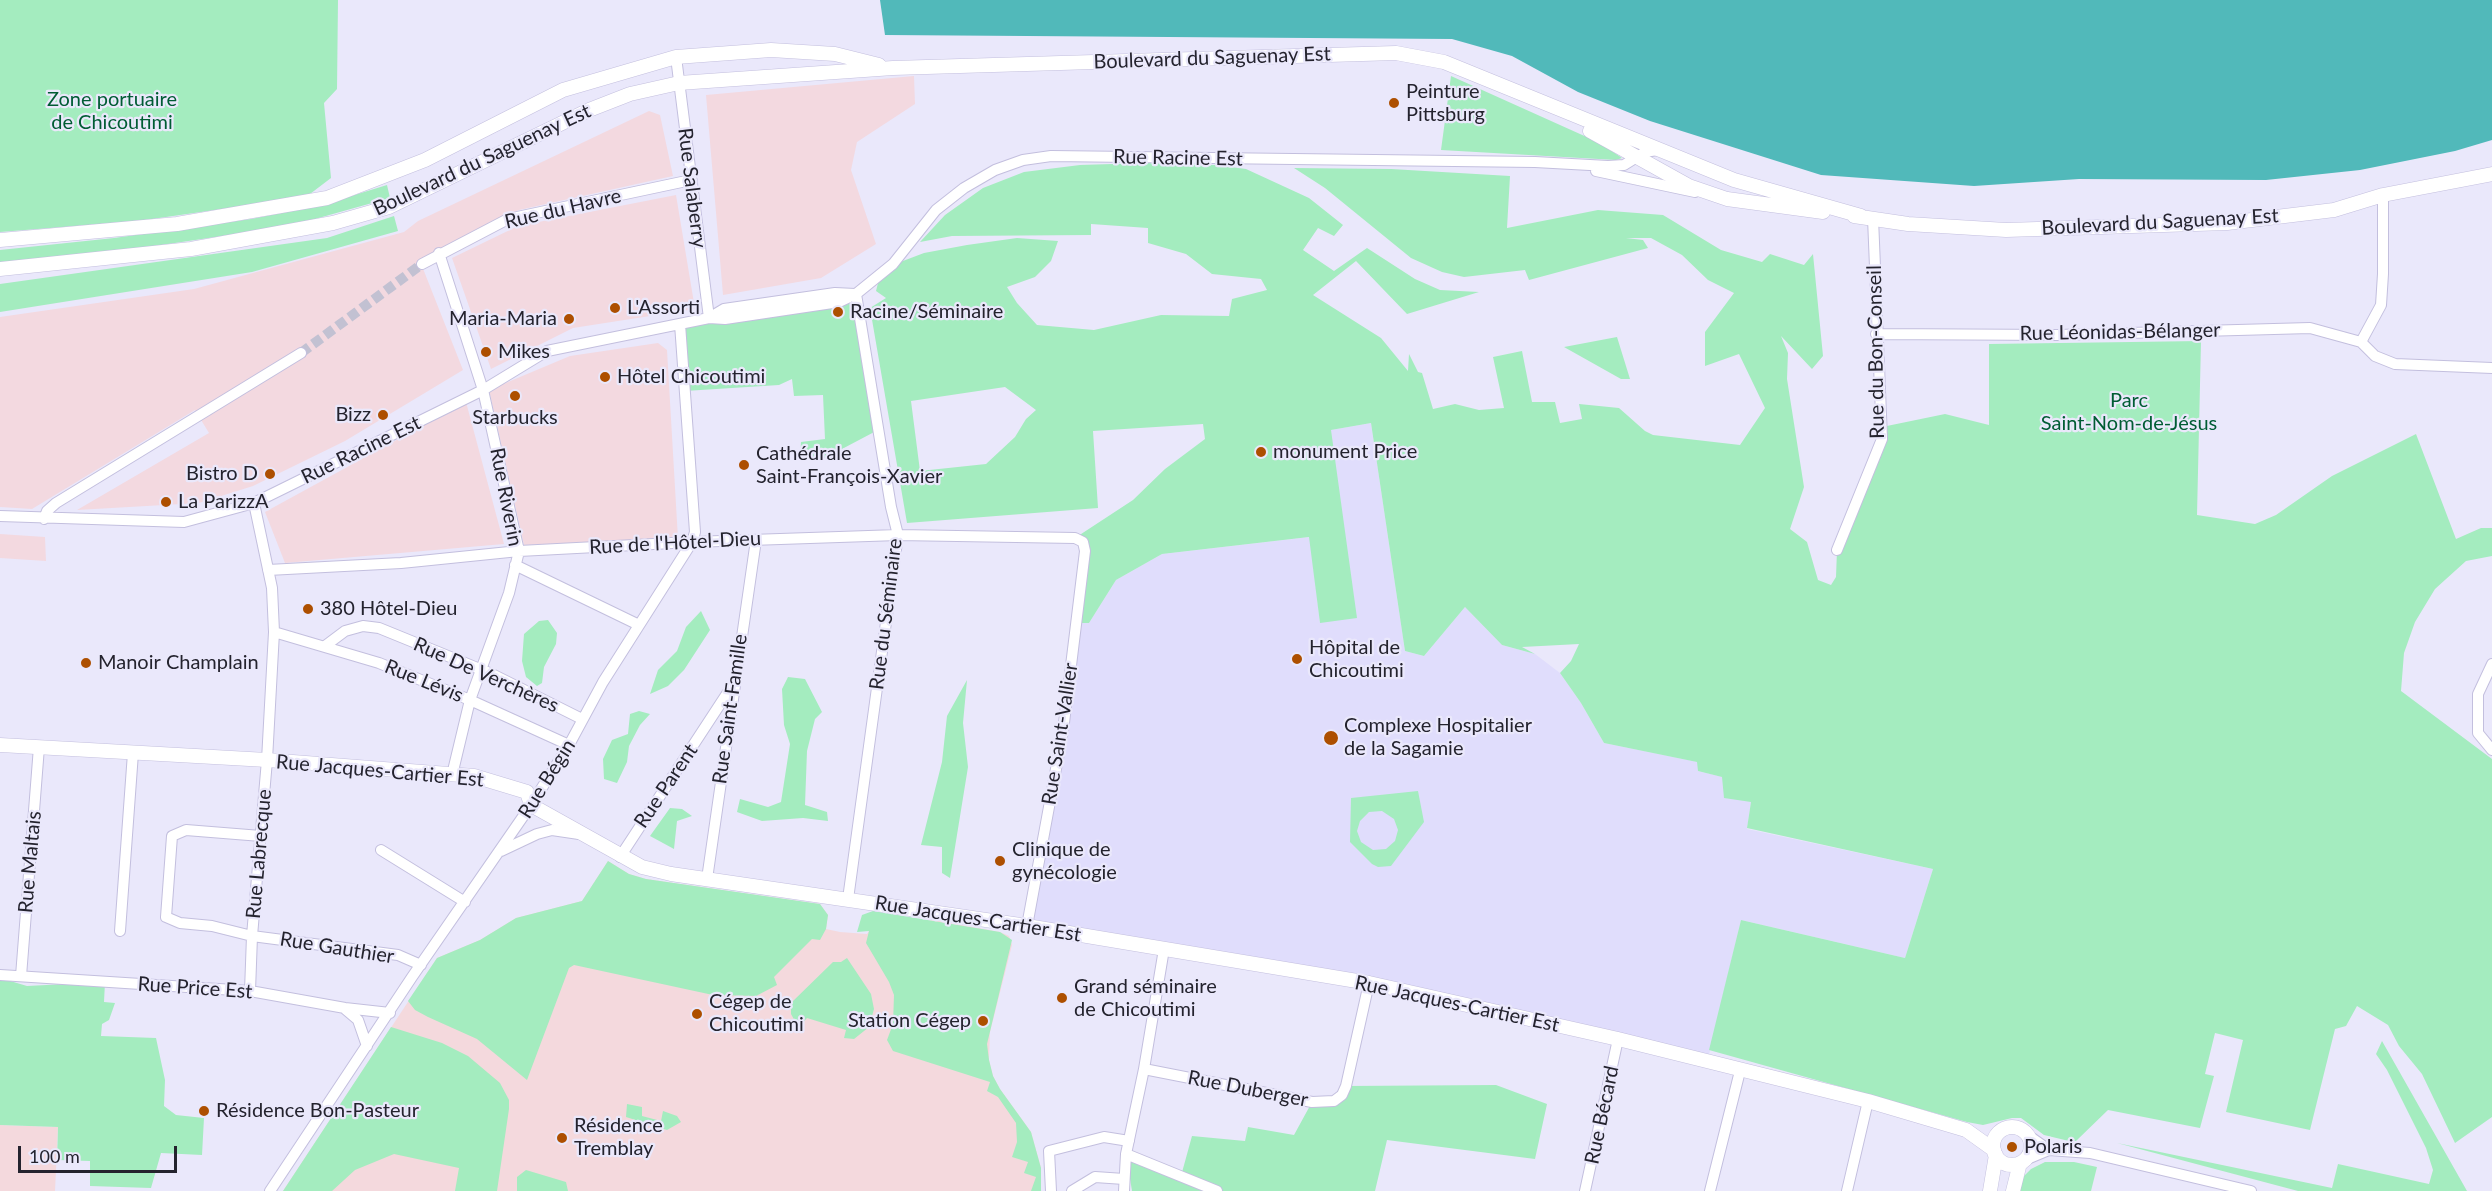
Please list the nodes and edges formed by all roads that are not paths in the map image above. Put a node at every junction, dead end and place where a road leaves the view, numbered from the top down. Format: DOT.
graph roads {
  1 [pos="676,57"];
  2 [pos="893,68"];
  3 [pos="679,83"];
  4 [pos="1524,97"];
  5 [pos="1657,150"];
  6 [pos="1637,158"];
  7 [pos="1551,163"];
  8 [pos="2492,174"];
  9 [pos="691,180"];
  10 [pos="2383,195"];
  11 [pos="1726,199"];
  12 [pos="1867,217"];
  13 [pos="0,240"];
  14 [pos="439,253"];
  15 [pos="422,264"];
  16 [pos="0,269"];
  17 [pos="856,294"];
  18 [pos="709,318"];
  19 [pos="680,324"];
  20 [pos="1876,334"];
  21 [pos="2361,342"];
  22 [pos="301,353"];
  23 [pos="2492,368"];
  24 [pos="483,390"];
  25 [pos="254,503"];
  26 [pos="0,516"];
  27 [pos="44,519"];
  28 [pos="898,535"];
  29 [pos="756,540"];
  30 [pos="692,542"];
  31 [pos="1083,542"];
  32 [pos="1837,550"];
  33 [pos="519,551"];
  34 [pos="515,565"];
  35 [pos="268,570"];
  36 [pos="639,624"];
  37 [pos="274,632"];
  38 [pos="325,646"];
  39 [pos="2492,664"];
  40 [pos="481,669"];
  41 [pos="733,686"];
  42 [pos="470,700"];
  43 [pos="582,719"];
  44 [pos="0,745"];
  45 [pos="569,745"];
  46 [pos="39,747"];
  47 [pos="2492,750"];
  48 [pos="133,753"];
  49 [pos="267,760"];
  50 [pos="452,775"];
  51 [pos="531,805"];
  52 [pos="581,834"];
  53 [pos="261,836"];
  54 [pos="381,850"];
  55 [pos="500,851"];
  56 [pos="620,857"];
  57 [pos="707,879"];
  58 [pos="848,899"];
  59 [pos="465,902"];
  60 [pos="1027,926"];
  61 [pos="120,930"];
  62 [pos="252,936"];
  63 [pos="1164,949"];
  64 [pos="421,966"];
  65 [pos="0,975"];
  66 [pos="21,976"];
  67 [pos="1369,983"];
  68 [pos="250,991"];
  69 [pos="345,1008"];
  70 [pos="390,1013"];
  71 [pos="1618,1039"];
  72 [pos="367,1046"];
  73 [pos="1144,1070"];
  74 [pos="1740,1071"];
  75 [pos="1868,1101"];
  76 [pos="2003,1129"];
  77 [pos="1966,1130"];
  78 [pos="2029,1136"];
  79 [pos="1129,1141"];
  80 [pos="2049,1150"];
  81 [pos="1995,1153"];
  82 [pos="1126,1154"];
  83 [pos="2023,1162"];
  84 [pos="1124,1179"];
  85 [pos="270,1191"];
  86 [pos="1051,1191"];
  87 [pos="1072,1191"];
  88 [pos="1124,1191"];
  89 [pos="1217,1191"];
  90 [pos="1585,1191"];
  91 [pos="1710,1191"];
  92 [pos="1847,1191"];
  93 [pos="1990,1191"];
  94 [pos="2013,1191"];
  95 [pos="2251,1191"];
  1 -- 2 [label="main road, Boulevard du Saguenay Est"];
  1 -- 3 [label="street, Rue Salaberry"];
  1 -- 13 [label="main road, Boulevard du Saguenay Est"];
  2 -- 3 [label="main road, Boulevard du Saguenay Est"];
  2 -- 4 [label="main road, Boulevard du Saguenay Est"];
  3 -- 9 [label="street, Rue Salaberry"];
  3 -- 16 [label="main road, Boulevard du Saguenay Est"];
  4 -- 5 [label="main road, Boulevard du Saguenay Est"];
  4 -- 6 [label="main road, Boulevard du Saguenay Est"];
  5 -- 6 [label="street, Rue Racine Est"];
  5 -- 12 [label="main road, Boulevard du Saguenay Est"];
  6 -- 7 [label="street, Rue Racine Est"];
  6 -- 11 [label="main road, Boulevard du Saguenay Est"];
  7 -- 11 [label="street, Rue Racine Est"];
  7 -- 17 [label="street, Rue Racine Est"];
  8 -- 10 [label="main road, Boulevard du Saguenay Est"];
  9 -- 14 [label="street, Rue du Havre"];
  9 -- 18 [label="street, Rue Salaberry"];
  10 -- 12 [label="main road, Boulevard du Saguenay Est"];
  10 -- 21 [label="street"];
  11 -- 12 [label="main road, Boulevard du Saguenay Est"];
  12 -- 20 [label="street, Rue du Bon-Conseil"];
  14 -- 15 [label="street, Rue du Havre"];
  14 -- 24 [label="street, Rue Riverin"];
  17 -- 18 [label="street, Rue Racine Est"];
  17 -- 28 [label="street, Rue du Séminaire"];
  18 -- 19 [label="street, Rue Racine Est"];
  19 -- 24 [label="street, Rue Racine Est"];
  19 -- 30 [label="street, Rue Bégin"];
  20 -- 21 [label="street, Rue Léonidas-Bélanger"];
  20 -- 32 [label="street, Rue du Bon-Conseil"];
  21 -- 23 [label="street"];
  22 -- 27 [label="street"];
  24 -- 25 [label="street, Rue Racine Est"];
  24 -- 33 [label="street, Rue Riverin"];
  25 -- 27 [label="street, Rue Racine Est"];
  25 -- 35 [label="street, Rue Labrecque"];
  26 -- 27 [label="street, Rue Racine Est"];
  28 -- 29 [label="street, Rue de l'Hôtel-Dieu"];
  28 -- 31 [label="street, Rue de l'Hôtel-Dieu"];
  28 -- 58 [label="street, Rue du Séminaire"];
  29 -- 30 [label="street, Rue de l'Hôtel-Dieu"];
  29 -- 41 [label="street, Rue Saint-Famille"];
  30 -- 33 [label="street, Rue de l'Hôtel-Dieu"];
  30 -- 36 [label="street, Rue Bégin"];
  31 -- 60 [label="street, Rue Saint-Vallier"];
  33 -- 34 [label="street, Rue Riverin"];
  33 -- 35 [label="street, Rue de l'Hôtel-Dieu"];
  34 -- 36 [label="street"];
  34 -- 40 [label="street, Rue Riverin"];
  35 -- 37 [label="street, Rue Labrecque"];
  36 -- 43 [label="street, Rue Bégin"];
  37 -- 38 [label="street, Rue Lévis"];
  37 -- 49 [label="street, Rue Labrecque"];
  38 -- 40 [label="street, Rue De Verchères"];
  38 -- 42 [label="street, Rue Lévis"];
  39 -- 47 [label="street"];
  40 -- 42 [label="street, Rue Riverin"];
  40 -- 43 [label="street, Rue De Verchères"];
  41 -- 56 [label="street, Rue Parent"];
  41 -- 57 [label="street, Rue Saint-Famille"];
  42 -- 45 [label="street, Rue Lévis"];
  42 -- 50 [label="street, Rue Riverin"];
  43 -- 45 [label="street, Rue Bégin"];
  44 -- 46 [label="main road, Rue Jacques-Cartier Est"];
  45 -- 51 [label="street, Rue Bégin"];
  46 -- 48 [label="main road, Rue Jacques-Cartier Est"];
  46 -- 66 [label="street, Rue Maltais"];
  48 -- 49 [label="main road, Rue Jacques-Cartier Est"];
  48 -- 61 [label="street"];
  49 -- 50 [label="main road, Rue Jacques-Cartier Est"];
  49 -- 53 [label="street, Rue Labrecque"];
  50 -- 51 [label="main road, Rue Jacques-Cartier Est"];
  51 -- 52 [label="main road, Rue Jacques-Cartier Est"];
  51 -- 55 [label="street, Rue Bégin"];
  52 -- 55 [label="street"];
  52 -- 56 [label="main road, Rue Jacques-Cartier Est"];
  53 -- 62 [label="street, Rue Labrecque"];
  53 -- 62 [label="street, Rue Gauthier"];
  54 -- 59 [label="street"];
  55 -- 59 [label="street, Rue Bégin"];
  56 -- 57 [label="main road, Rue Jacques-Cartier Est"];
  57 -- 58 [label="main road, Rue Jacques-Cartier Est"];
  58 -- 60 [label="main road, Rue Jacques-Cartier Est"];
  59 -- 64 [label="street, Rue Bégin"];
  60 -- 63 [label="main road, Rue Jacques-Cartier Est"];
  62 -- 64 [label="street, Rue Gauthier"];
  62 -- 68 [label="street, Rue Labrecque"];
  63 -- 67 [label="main road, Rue Jacques-Cartier Est"];
  63 -- 73 [label="street"];
  64 -- 70 [label="street, Rue Bégin"];
  65 -- 66 [label="street, Rue Price Est"];
  66 -- 68 [label="street, Rue Price Est"];
  67 -- 71 [label="main road, Rue Jacques-Cartier Est"];
  67 -- 73 [label="street, Rue Duberger"];
  68 -- 69 [label="street, Rue Price Est"];
  69 -- 70 [label="street, Rue Price Est"];
  69 -- 72 [label="street"];
  70 -- 72 [label="street, Rue Bégin"];
  71 -- 74 [label="main road, Rue Jacques-Cartier Est"];
  71 -- 90 [label="street, Rue Bécard"];
  72 -- 85 [label="street, Rue Bégin"];
  73 -- 79 [label="street"];
  74 -- 75 [label="main road, Rue Jacques-Cartier Est"];
  74 -- 91 [label="street"];
  75 -- 77 [label="main road, Rue Jacques-Cartier Est"];
  75 -- 92 [label="street"];
  76 -- 77 [label="main road, Rue Jacques-Cartier Est"];
  76 -- 78 [label="main road"];
  76 -- 81 [label="main road"];
  77 -- 81 [label="main road, Rue Jacques-Cartier Est"];
  78 -- 80 [label="street"];
  78 -- 83 [label="main road"];
  79 -- 82 [label="street"];
  79 -- 86 [label="street"];
  80 -- 83 [label="street"];
  80 -- 95 [label="street"];
  81 -- 83 [label="main road"];
  81 -- 93 [label="main road"];
  82 -- 84 [label="street"];
  82 -- 89 [label="street"];
  83 -- 94 [label="main road"];
  84 -- 87 [label="street"];
  84 -- 88 [label="street"];
}
